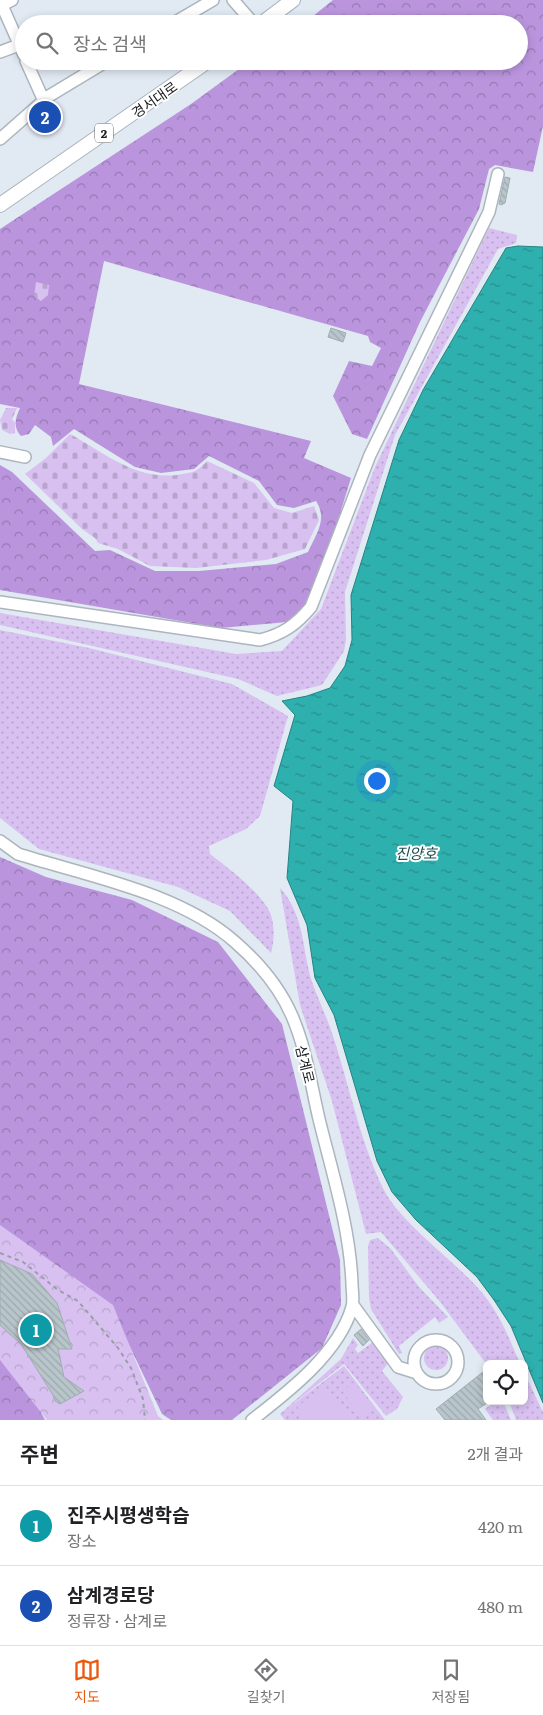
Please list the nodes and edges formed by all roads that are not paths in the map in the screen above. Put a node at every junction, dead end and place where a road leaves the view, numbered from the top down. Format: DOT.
graph roads {
  1 [pos="213,0"];
  2 [pos="233,0"];
  3 [pos="292,0"];
  4 [pos="3,3"];
  5 [pos="187,15"];
  6 [pos="246,15"];
  7 [pos="273,15"];
  8 [pos="15,33"];
  9 [pos="15,51"];
  10 [pos="0,52"];
  11 [pos="30,70"];
  12 [pos="93,70"];
  13 [pos="195,70"];
  14 [pos="44,101"];
  15 [pos="0,139"];
  16 [pos="498,174"];
  17 [pos="0,205"];
  18 [pos="0,452"];
  19 [pos="25,456"];
  20 [pos="0,602"];
  21 [pos="0,841"];
  22 [pos="353,1305"];
  23 [pos="417,1373"];
  24 [pos="252,1420"];
  1 -- 5 [label="street"];
  2 -- 6 [label="street"];
  3 -- 7 [label="main road"];
  4 -- 8 [label="street"];
  9 -- 10 [label="street"];
  11 -- 14 [label="street"];
  12 -- 14 [label="street"];
  13 -- 17 [label="main road, 경서대로 / 2"];
  14 -- 15 [label="street"];
  16 -- 20 [label="street"];
  18 -- 19 [label="street"];
  21 -- 22 [label="street, 삼계로"];
  22 -- 23 [label="street"];
  22 -- 24 [label="street, 삼계로"];
}
